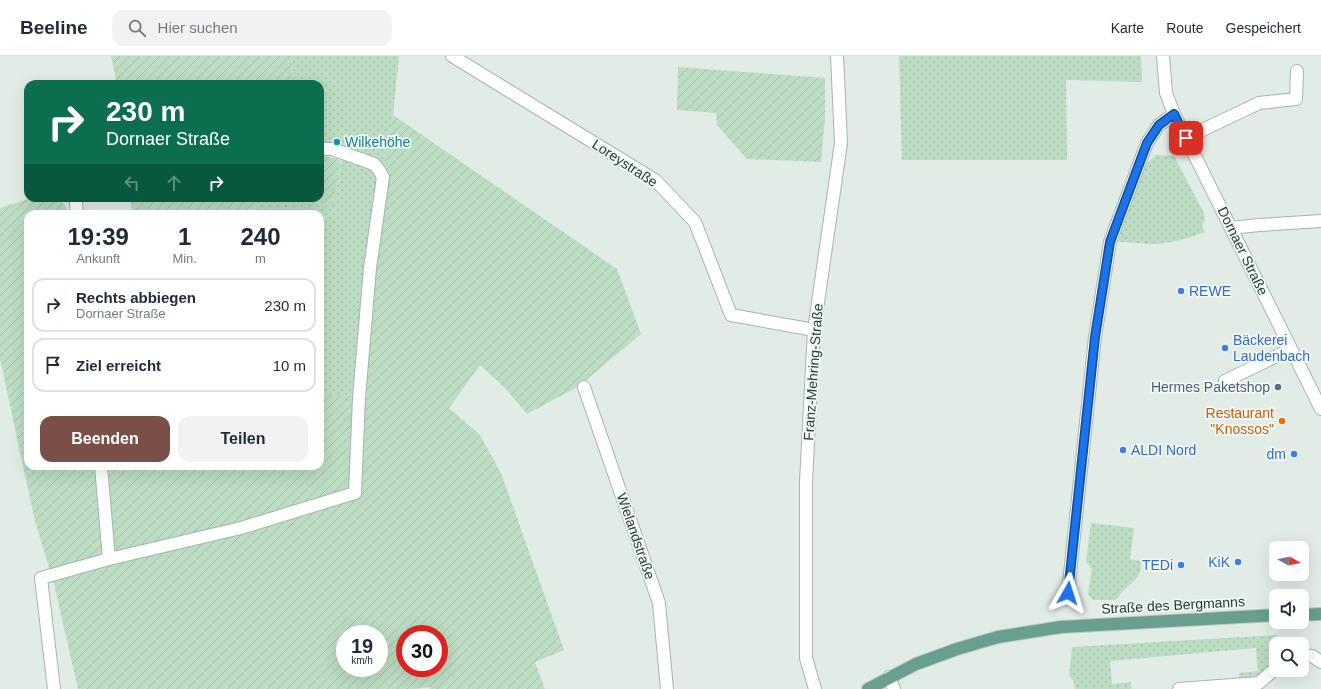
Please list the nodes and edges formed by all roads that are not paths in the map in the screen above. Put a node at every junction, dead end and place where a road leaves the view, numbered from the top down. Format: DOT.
graph roads {
  1 [pos="452,56"];
  2 [pos="837,56"];
  3 [pos="1163,56"];
  4 [pos="1297,71"];
  5 [pos="1174,114"];
  6 [pos="1186,138"];
  7 [pos="324,148"];
  8 [pos="1321,221"];
  9 [pos="1231,228"];
  10 [pos="814,330"];
  11 [pos="1291,349"];
  12 [pos="1225,381"];
  13 [pos="584,387"];
  14 [pos="1321,409"];
  15 [pos="101,470"];
  16 [pos="109,559"];
  17 [pos="1068,593"];
  18 [pos="1320,614"];
  19 [pos="1309,615"];
  20 [pos="1269,616"];
  21 [pos="1309,656"];
  22 [pos="1321,662"];
  23 [pos="1269,674"];
  24 [pos="889,677"];
  25 [pos="54,689"];
  26 [pos="667,689"];
  27 [pos="816,689"];
  28 [pos="868,689"];
  29 [pos="894,689"];
  30 [pos="1179,689"];
  1 -- 10 [label="street, Loreystraße"];
  2 -- 10 [label="street, Franz-Mehring-Straße"];
  3 -- 5 [label="street, Dornaer Straße"];
  4 -- 6 [label="street"];
  5 -- 6 [label="street, Dornaer Straße"];
  5 -- 17 [label="street"];
  6 -- 9 [label="street, Dornaer Straße"];
  7 -- 16 [label="street"];
  8 -- 9 [label="street"];
  9 -- 11 [label="street, Dornaer Straße"];
  10 -- 27 [label="street, Franz-Mehring-Straße"];
  11 -- 12 [label="street"];
  11 -- 14 [label="street, Dornaer Straße"];
  13 -- 26 [label="street, Wielandstraße"];
  15 -- 16 [label="street"];
  16 -- 25 [label="street"];
  18 -- 19 [label="main road"];
  20 -- 24 [label="main road, Straße des Bergmanns"];
  21 -- 22 [label="street"];
  23 -- 30 [label="street"];
  24 -- 28 [label="main road, Straße des Bergmanns"];
  24 -- 29 [label="street"];
}
